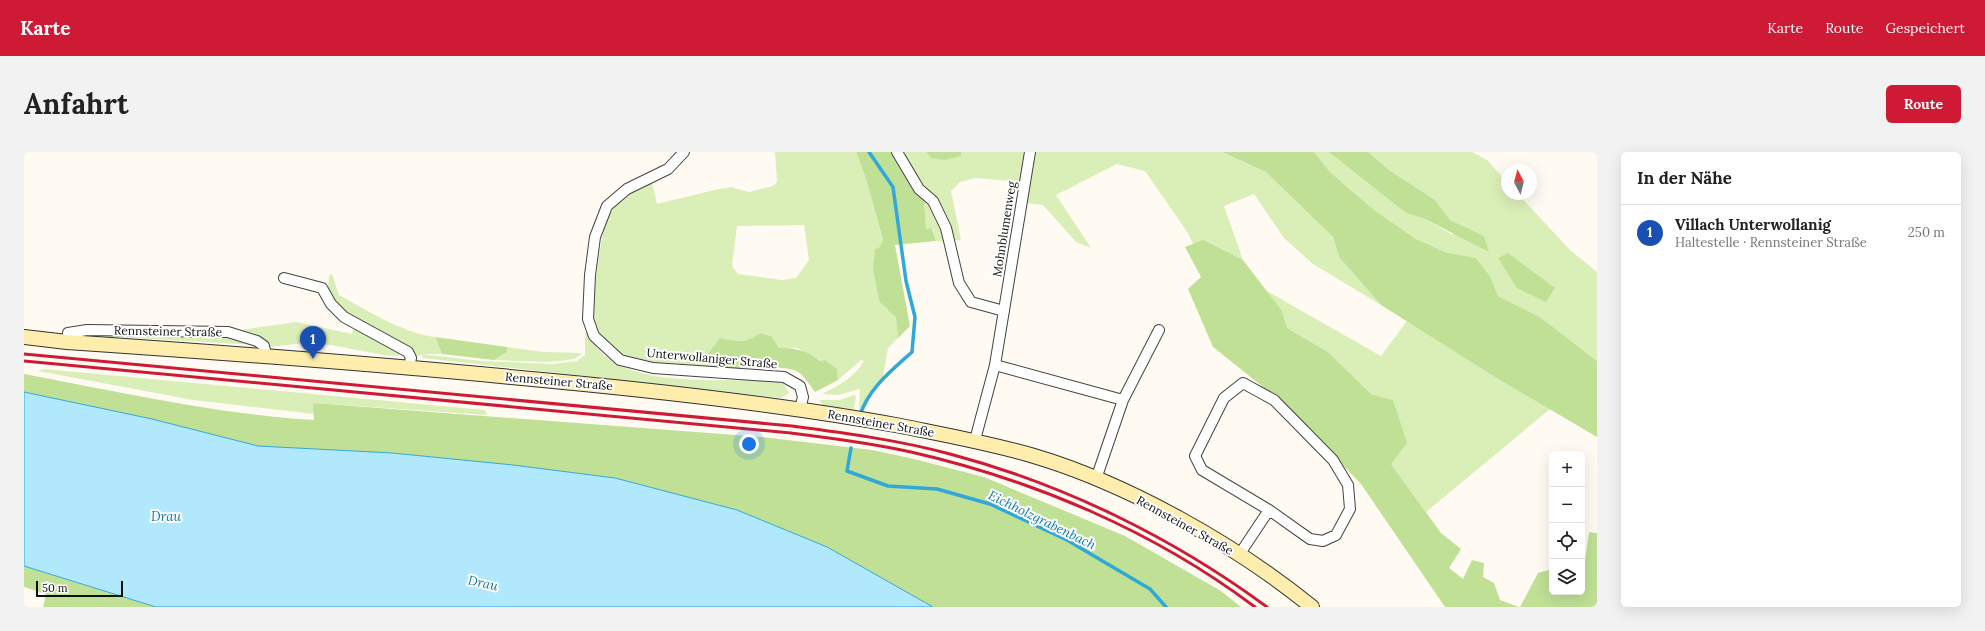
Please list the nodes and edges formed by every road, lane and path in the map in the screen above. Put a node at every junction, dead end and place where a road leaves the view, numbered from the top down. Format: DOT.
graph roads {
  1 [pos="684,152"];
  2 [pos="897,152"];
  3 [pos="1030,152"];
  4 [pos="284,278"];
  5 [pos="1004,311"];
  6 [pos="1160,330"];
  7 [pos="24,337"];
  8 [pos="68,342"];
  9 [pos="266,355"];
  10 [pos="995,365"];
  11 [pos="409,367"];
  12 [pos="1123,400"];
  13 [pos="800,409"];
  14 [pos="975,440"];
  15 [pos="1096,479"];
  16 [pos="1269,510"];
  17 [pos="1239,555"];
  18 [pos="1312,607"];
  1 -- 13 [label="street, Unterwollaniger Straße"];
  2 -- 5 [label="street"];
  3 -- 5 [label="street, Mohnblumenweg"];
  4 -- 11 [label="street"];
  5 -- 10 [label="street, Mohnblumenweg"];
  6 -- 12 [label="street"];
  7 -- 8 [label="main road, Rennsteiner Straße"];
  8 -- 9 [label="main road, Rennsteiner Straße"];
  8 -- 9 [label="street, Rennsteiner Straße"];
  9 -- 11 [label="main road, Rennsteiner Straße"];
  10 -- 12 [label="street"];
  10 -- 14 [label="street, Mohnblumenweg"];
  11 -- 13 [label="main road, Rennsteiner Straße"];
  12 -- 15 [label="street"];
  13 -- 14 [label="main road, Rennsteiner Straße"];
  14 -- 15 [label="main road, Rennsteiner Straße"];
  15 -- 17 [label="main road, Rennsteiner Straße"];
  16 -- 16 [label="street"];
  16 -- 17 [label="street"];
  17 -- 18 [label="main road, Rennsteiner Straße"];
}
